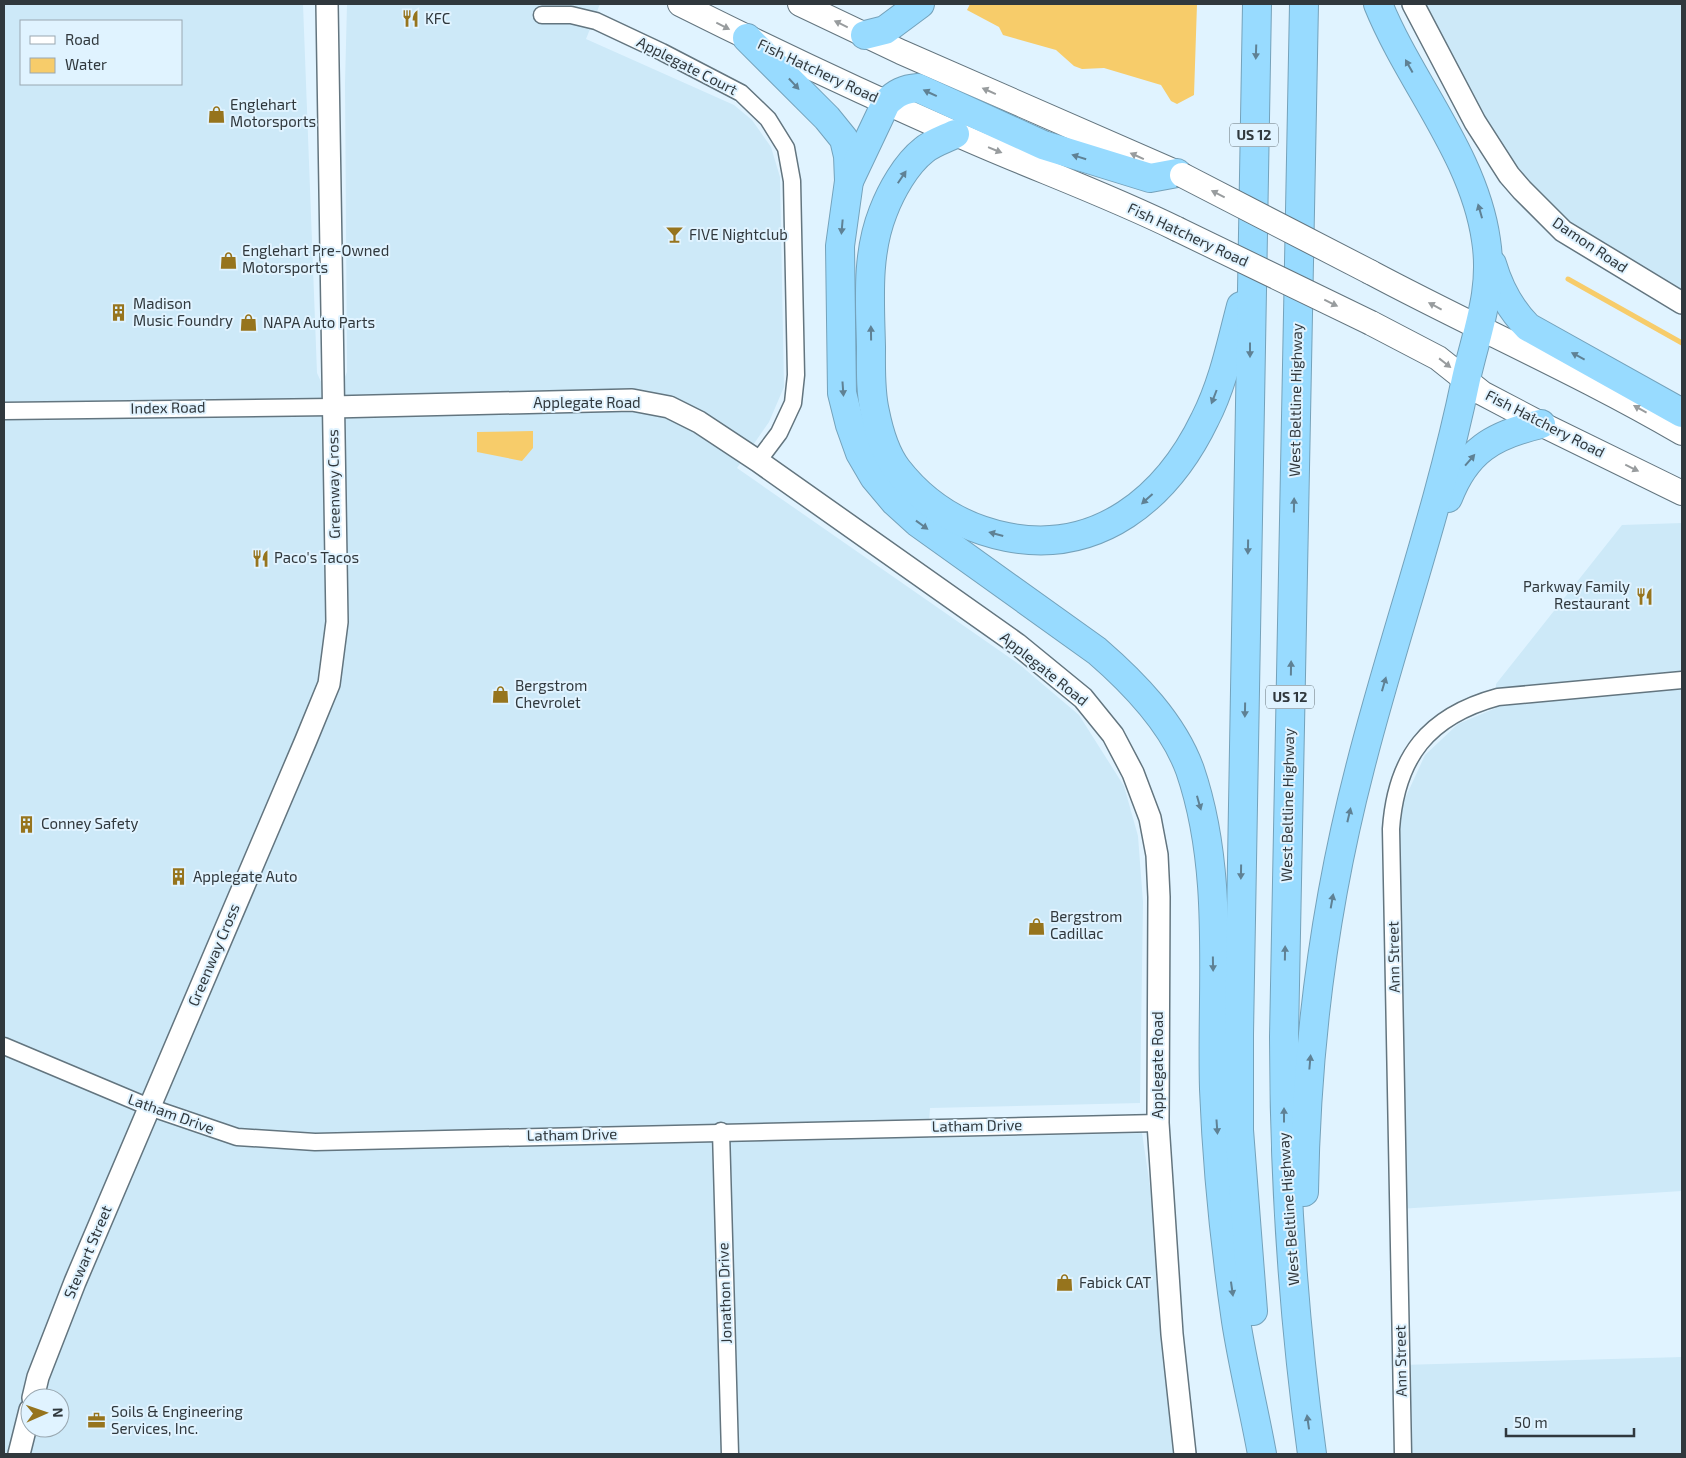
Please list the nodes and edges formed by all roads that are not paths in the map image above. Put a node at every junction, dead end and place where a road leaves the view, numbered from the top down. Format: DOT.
graph roads {
  1 [pos="327,4"];
  2 [pos="680,4"];
  3 [pos="800,4"];
  4 [pos="920,4"];
  5 [pos="1257,4"];
  6 [pos="1304,4"];
  7 [pos="1378,4"];
  8 [pos="1413,4"];
  9 [pos="542,15"];
  10 [pos="865,36"];
  11 [pos="747,38"];
  12 [pos="886,103"];
  13 [pos="955,134"];
  14 [pos="1180,174"];
  15 [pos="849,181"];
  16 [pos="1486,240"];
  17 [pos="1251,266"];
  18 [pos="1682,303"];
  19 [pos="1478,328"];
  20 [pos="1466,380"];
  21 [pos="332,406"];
  22 [pos="4,411"];
  23 [pos="1682,413"];
  24 [pos="1541,424"];
  25 [pos="1682,433"];
  26 [pos="758,461"];
  27 [pos="1682,492"];
  28 [pos="1393,650"];
  29 [pos="1682,680"];
  30 [pos="4,1046"];
  31 [pos="149,1107"];
  32 [pos="1158,1123"];
  33 [pos="721,1131"];
  34 [pos="35,1388"];
  35 [pos="1304,1390"];
  36 [pos="24,1438"];
  37 [pos="20,1454"];
  38 [pos="730,1454"];
  39 [pos="1186,1454"];
  40 [pos="1262,1454"];
  41 [pos="1267,1454"];
  42 [pos="1312,1454"];
  43 [pos="1403,1454"];
  1 -- 21 [label="street, Greenway Cross"];
  2 -- 11 [label="main road, Fish Hatchery Road, one-way"];
  10 -- 3 [label="main road, one-way"];
  4 -- 10 [label="highway"];
  5 -- 17 [label="highway, US 12, one-way"];
  35 -- 6 [label="highway, West Beltline Highway / US 12, one-way"];
  16 -- 7 [label="highway, one-way"];
  8 -- 18 [label="street, Damon Road"];
  9 -- 26 [label="street, Applegate Court"];
  14 -- 10 [label="main road, one-way"];
  11 -- 12 [label="main road, Fish Hatchery Road"];
  11 -- 15 [label="highway, one-way"];
  12 -- 13 [label="main road, Fish Hatchery Road"];
  14 -- 12 [label="highway, one-way"];
  12 -- 15 [label="highway"];
  17 -- 13 [label="highway, one-way"];
  13 -- 20 [label="main road, Fish Hatchery Road, one-way, bridge"];
  19 -- 14 [label="main road, one-way, bridge"];
  15 -- 40 [label="highway, one-way"];
  16 -- 19 [label="highway"];
  23 -- 16 [label="highway, one-way"];
  17 -- 41 [label="highway, US 12, one-way"];
  19 -- 20 [label="highway"];
  25 -- 19 [label="main road, one-way"];
  20 -- 24 [label="main road, Fish Hatchery Road"];
  20 -- 28 [label="highway"];
  21 -- 22 [label="street, Index Road"];
  21 -- 26 [label="street, Applegate Road"];
  21 -- 31 [label="street, Greenway Cross"];
  24 -- 27 [label="main road, Fish Hatchery Road, one-way"];
  28 -- 24 [label="highway, one-way"];
  26 -- 32 [label="street, Applegate Road"];
  35 -- 28 [label="highway, one-way"];
  29 -- 43 [label="street, Ann Street"];
  30 -- 31 [label="street, Latham Drive"];
  31 -- 33 [label="street, Latham Drive"];
  31 -- 34 [label="street, Stewart Street"];
  32 -- 33 [label="street, Latham Drive"];
  32 -- 39 [label="street, Applegate Road"];
  33 -- 38 [label="street, Jonathon Drive"];
  42 -- 35 [label="highway, West Beltline Highway / US 12, one-way"];
  36 -- 37 [label="street"];
}
